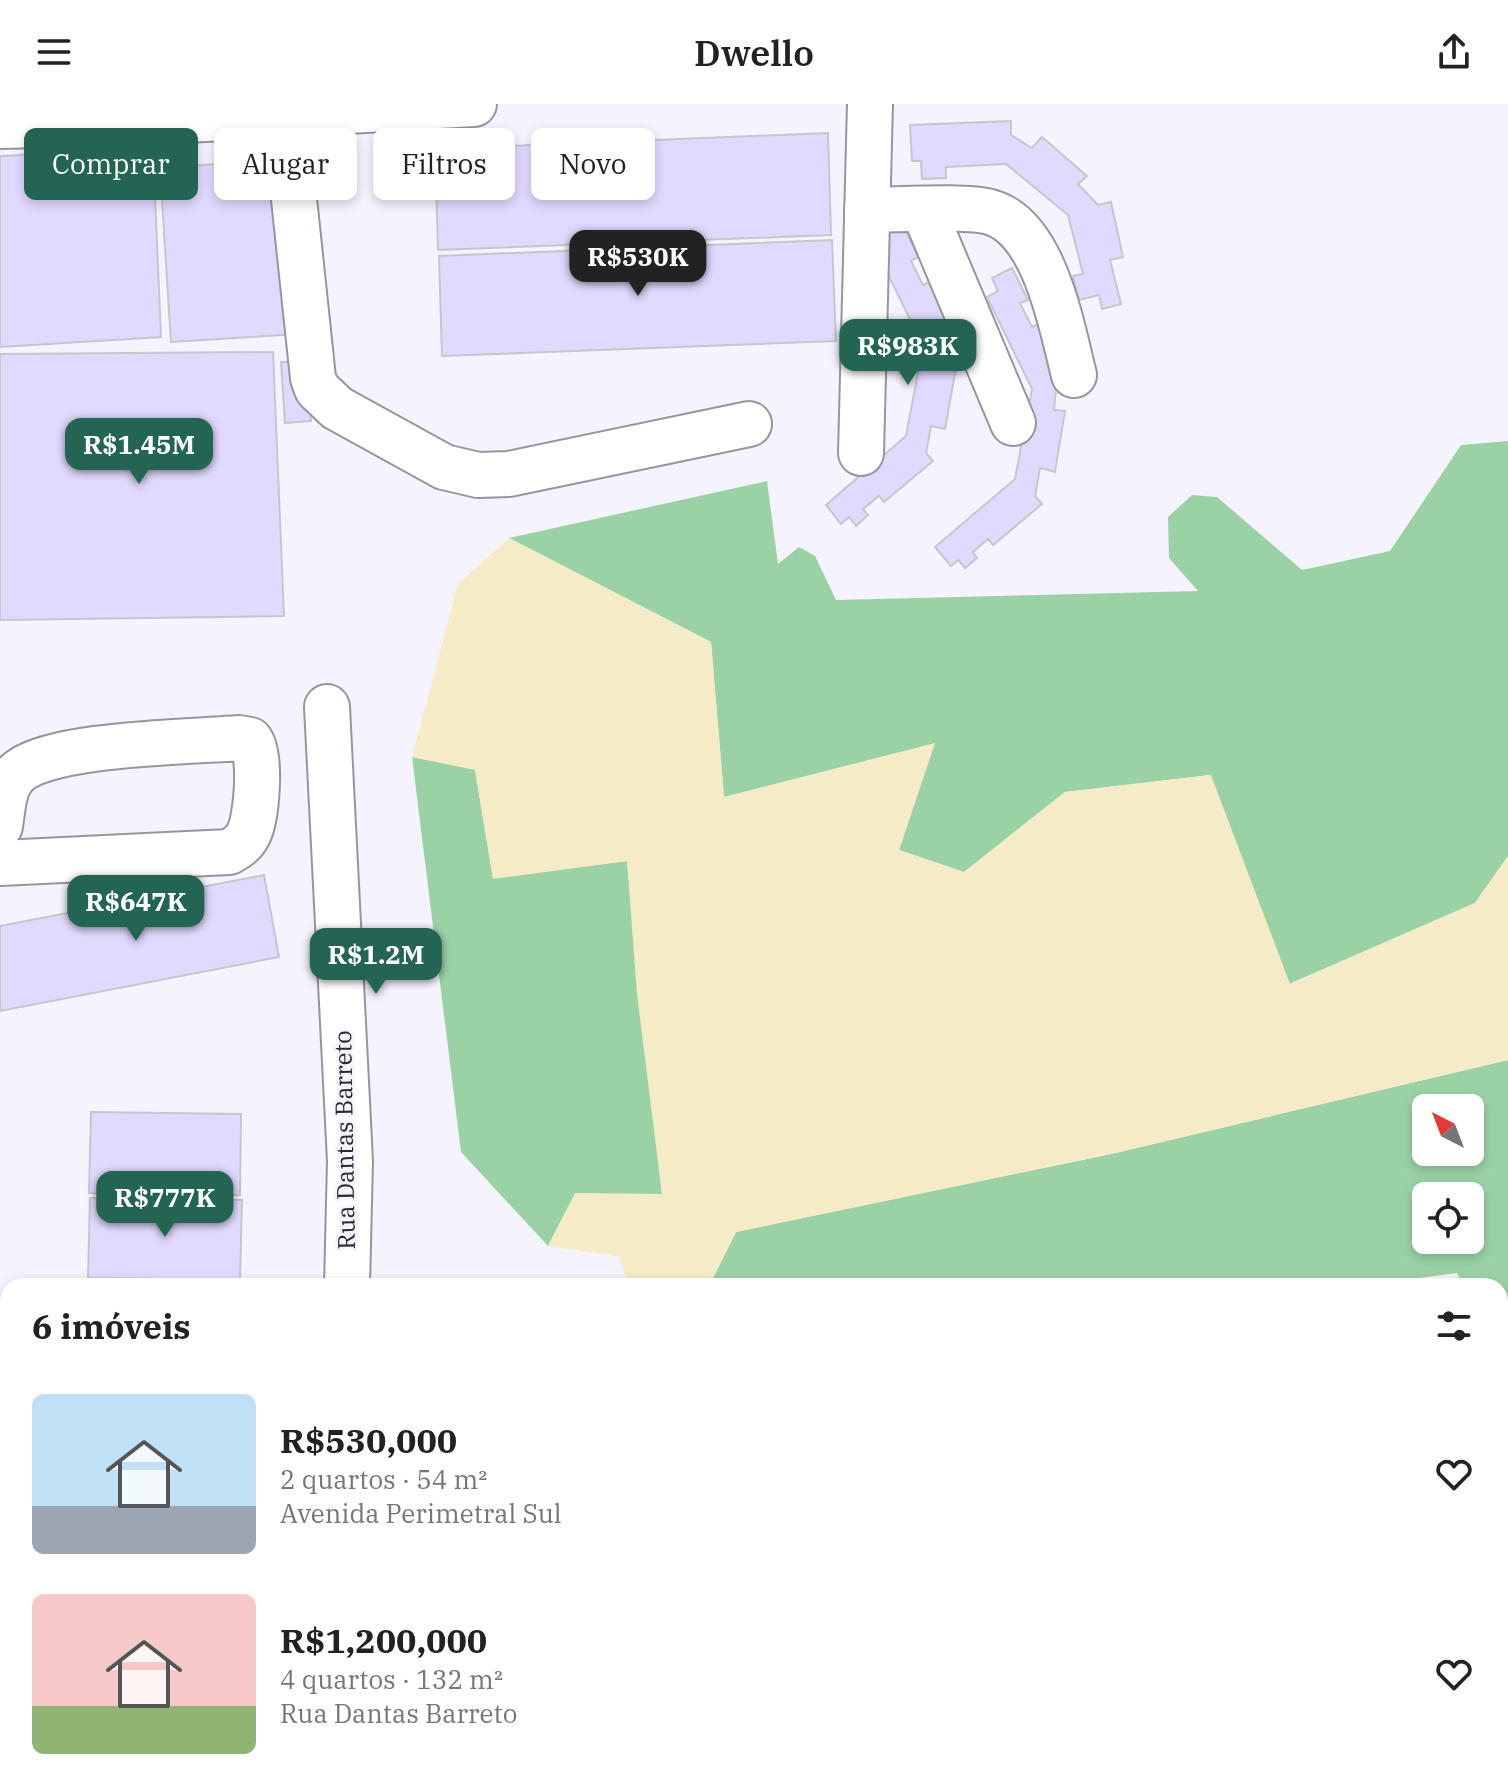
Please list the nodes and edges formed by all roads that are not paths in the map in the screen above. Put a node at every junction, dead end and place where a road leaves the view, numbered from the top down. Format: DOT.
graph roads {
  1 [pos="474,104"];
  2 [pos="870,104"];
  3 [pos="410,105"];
  4 [pos="128,113"];
  5 [pos="285,114"];
  6 [pos="0,126"];
  7 [pos="867,210"];
  8 [pos="924,211"];
  9 [pos="1074,375"];
  10 [pos="1013,423"];
  11 [pos="749,424"];
  12 [pos="861,453"];
  13 [pos="327,707"];
  14 [pos="0,826"];
  15 [pos="0,863"];
  16 [pos="347,1278"];
  1 -- 3 [label="street"];
  2 -- 7 [label="street"];
  3 -- 5 [label="street"];
  4 -- 5 [label="street"];
  4 -- 6 [label="street"];
  5 -- 11 [label="street"];
  7 -- 8 [label="street"];
  7 -- 12 [label="street"];
  8 -- 9 [label="street"];
  8 -- 10 [label="street"];
  13 -- 16 [label="street, Rua Dantas Barreto"];
  14 -- 15 [label="street"];
}
